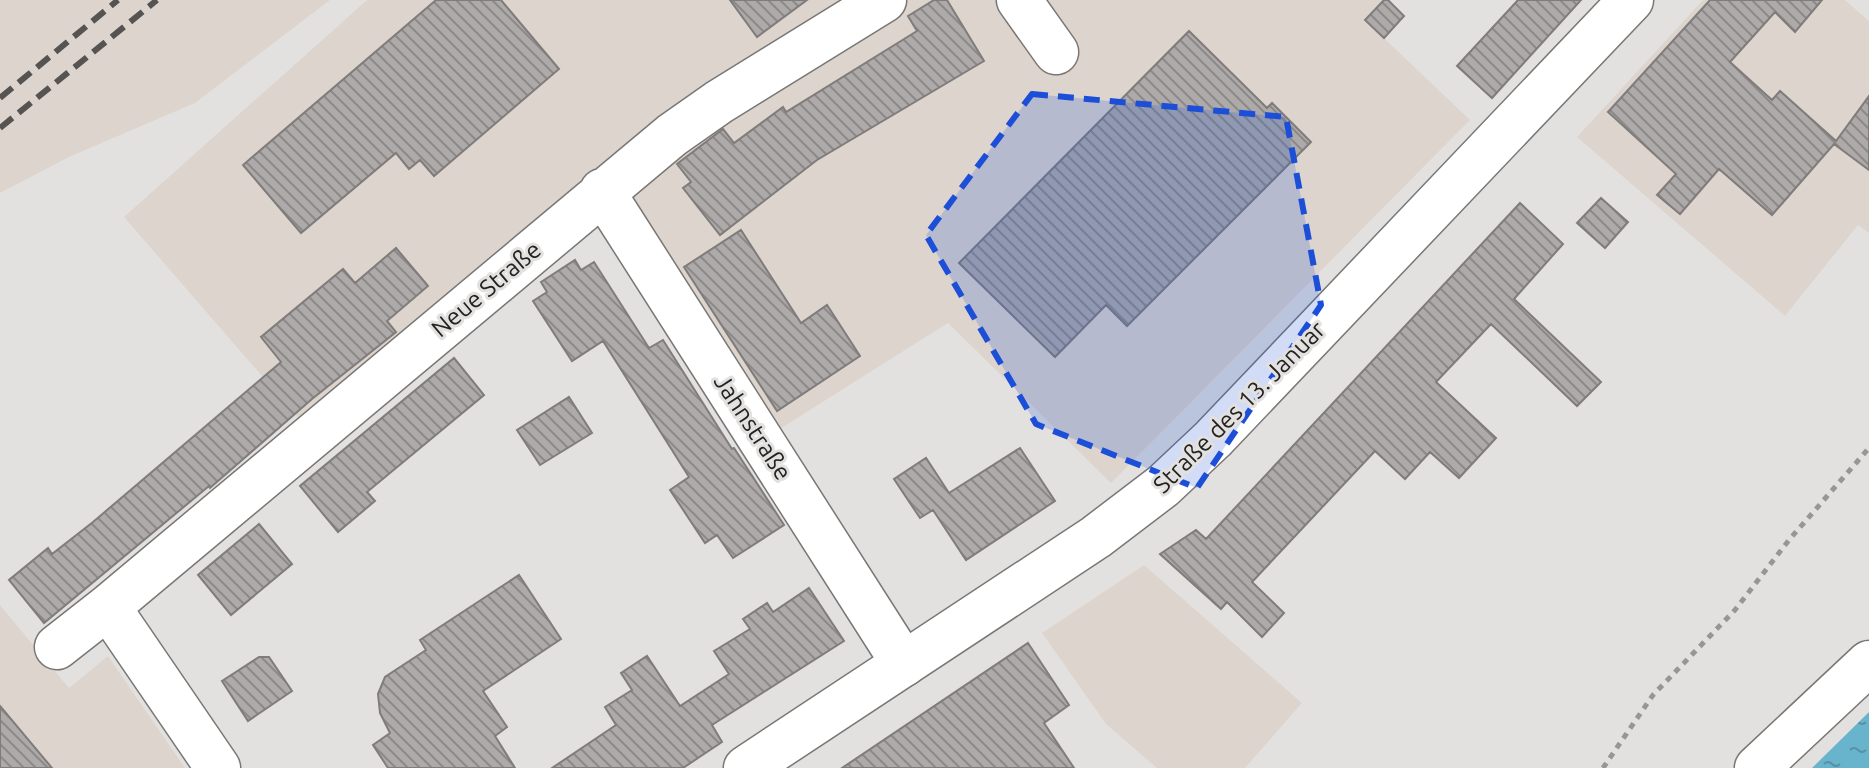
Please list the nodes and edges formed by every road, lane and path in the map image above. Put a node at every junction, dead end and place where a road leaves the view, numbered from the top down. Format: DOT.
graph roads {
  1 [pos="884,0"];
  2 [pos="1019,0"];
  3 [pos="1631,0"];
  4 [pos="1056,52"];
  5 [pos="602,191"];
  6 [pos="1869,448"];
  7 [pos="108,607"];
  8 [pos="57,647"];
  9 [pos="1869,663"];
  10 [pos="904,664"];
  11 [pos="218,768"];
  12 [pos="746,768"];
  13 [pos="1603,768"];
  14 [pos="1757,768"];
  1 -- 5 [label="street, Neue Straße"];
  2 -- 4 [label="street"];
  3 -- 10 [label="street, Straße des 13. Januar"];
  5 -- 7 [label="street, Neue Straße"];
  5 -- 10 [label="street, Jahnstraße"];
  6 -- 13 [label="path"];
  7 -- 8 [label="street, Neue Straße"];
  7 -- 11 [label="street"];
  9 -- 14 [label="street"];
  10 -- 12 [label="street, Straße des 13. Januar"];
}
